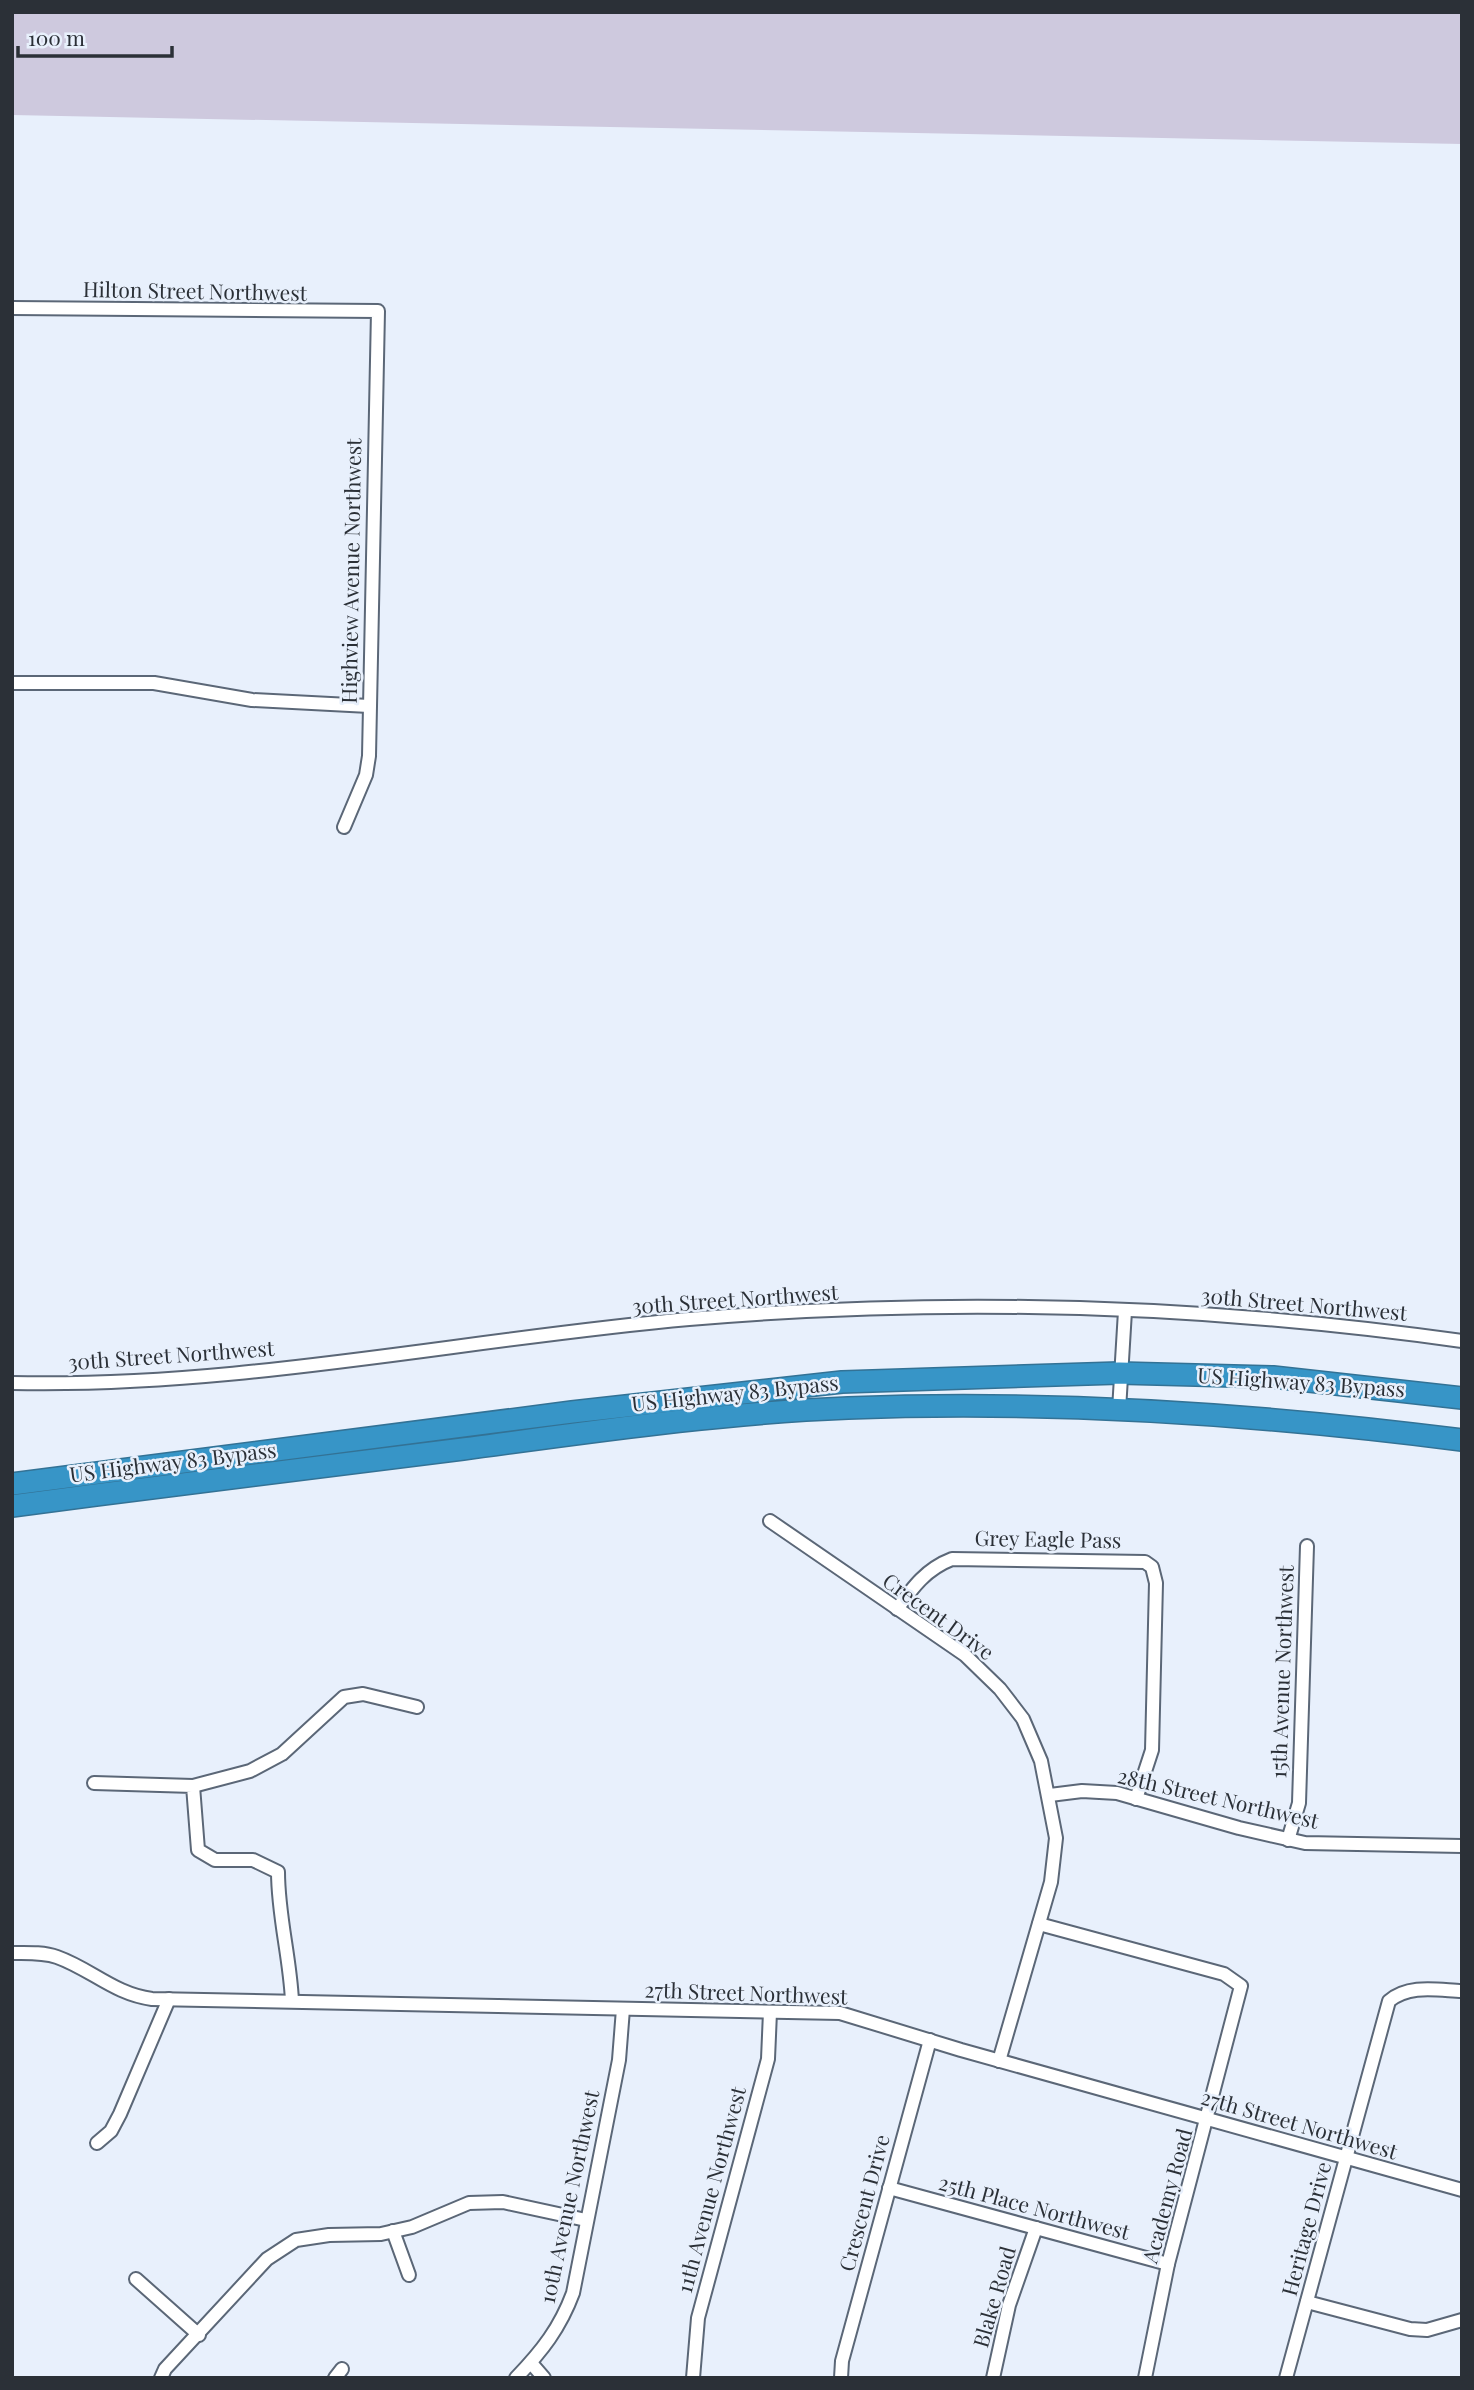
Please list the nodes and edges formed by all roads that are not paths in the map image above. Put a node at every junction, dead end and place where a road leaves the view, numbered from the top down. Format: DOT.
graph roads {
  1 [pos="12,308"];
  2 [pos="378,311"];
  3 [pos="12,683"];
  4 [pos="369,706"];
  5 [pos="344,827"];
  6 [pos="1125,1311"];
  7 [pos="1462,1341"];
  8 [pos="1119,1373"];
  9 [pos="12,1382"];
  10 [pos="1462,1398"];
  11 [pos="1119,1410"];
  12 [pos="1462,1440"];
  13 [pos="16,1483"];
  14 [pos="12,1506"];
  15 [pos="770,1521"];
  16 [pos="1307,1546"];
  17 [pos="897,1609"];
  18 [pos="417,1707"];
  19 [pos="94,1783"];
  20 [pos="193,1786"];
  21 [pos="1050,1795"];
  22 [pos="1136,1799"];
  23 [pos="1289,1839"];
  24 [pos="1462,1846"];
  25 [pos="1039,1924"];
  26 [pos="12,1953"];
  27 [pos="1462,1990"];
  28 [pos="169,1999"];
  29 [pos="292,2001"];
  30 [pos="623,2009"];
  31 [pos="770,2012"];
  32 [pos="930,2040"];
  33 [pos="999,2061"];
  34 [pos="1208,2119"];
  35 [pos="97,2143"];
  36 [pos="1346,2158"];
  37 [pos="889,2188"];
  38 [pos="1462,2190"];
  39 [pos="586,2220"];
  40 [pos="1035,2228"];
  41 [pos="393,2231"];
  42 [pos="1168,2264"];
  43 [pos="408,2275"];
  44 [pos="136,2279"];
  45 [pos="1307,2302"];
  46 [pos="1462,2320"];
  47 [pos="199,2335"];
  48 [pos="531,2363"];
  49 [pos="161,2378"];
  50 [pos="516,2378"];
  51 [pos="544,2378"];
  52 [pos="693,2378"];
  53 [pos="841,2378"];
  54 [pos="993,2378"];
  55 [pos="1145,2378"];
  56 [pos="1286,2378"];
  1 -- 2 [label="street, Hilton Street Northwest"];
  2 -- 4 [label="street, Highview Avenue Northwest"];
  3 -- 4 [label="street"];
  4 -- 5 [label="street, Highview Avenue Northwest"];
  6 -- 7 [label="street, 30th Street Northwest"];
  6 -- 8 [label="street"];
  6 -- 9 [label="street, 30th Street Northwest"];
  8 -- 10 [label="highway, US Highway 83 Bypass"];
  8 -- 11 [label="street"];
  8 -- 13 [label="highway, US Highway 83 Bypass"];
  11 -- 12 [label="highway, US Highway 83 Bypass"];
  11 -- 14 [label="highway, US Highway 83 Bypass"];
  15 -- 17 [label="street, Crecent Drive"];
  16 -- 23 [label="street, 15th Avenue Northwest"];
  17 -- 21 [label="street, Crecent Drive"];
  17 -- 22 [label="street, Grey Eagle Pass"];
  18 -- 20 [label="street"];
  19 -- 20 [label="street"];
  20 -- 29 [label="street"];
  21 -- 22 [label="street, 28th Street Northwest"];
  21 -- 25 [label="street, Crecent Drive"];
  22 -- 23 [label="street, 28th Street Northwest"];
  23 -- 24 [label="street, 28th Street Northwest"];
  25 -- 33 [label="street, Crecent Drive"];
  25 -- 34 [label="street, Academy Road"];
  26 -- 28 [label="street, 27th Street Northwest"];
  27 -- 36 [label="street, Heritage Drive"];
  28 -- 29 [label="street, 27th Street Northwest"];
  28 -- 35 [label="street"];
  29 -- 30 [label="street, 27th Street Northwest"];
  30 -- 31 [label="street, 27th Street Northwest"];
  30 -- 39 [label="street, 10th Avenue Northwest"];
  31 -- 32 [label="street, 27th Street Northwest"];
  31 -- 52 [label="street, 11th Avenue Northwest"];
  32 -- 33 [label="street, 27th Street Northwest"];
  32 -- 37 [label="street, Crescent Drive"];
  33 -- 34 [label="street, 27th Street Northwest"];
  34 -- 36 [label="street, 27th Street Northwest"];
  34 -- 42 [label="street, Academy Road"];
  36 -- 38 [label="street, 27th Street Northwest"];
  36 -- 45 [label="street, Heritage Drive"];
  37 -- 40 [label="street, 25th Place Northwest"];
  37 -- 53 [label="street, Crescent Drive"];
  39 -- 41 [label="street"];
  39 -- 48 [label="street, 10th Avenue Northwest"];
  40 -- 42 [label="street, 25th Place Northwest"];
  40 -- 54 [label="street, Blake Road"];
  41 -- 43 [label="street"];
  41 -- 47 [label="street"];
  42 -- 55 [label="street, Academy Road"];
  44 -- 47 [label="street"];
  45 -- 46 [label="street"];
  45 -- 56 [label="street, Heritage Drive"];
  47 -- 49 [label="street"];
  48 -- 50 [label="street, 10th Avenue Northwest"];
  48 -- 51 [label="street"];
}
